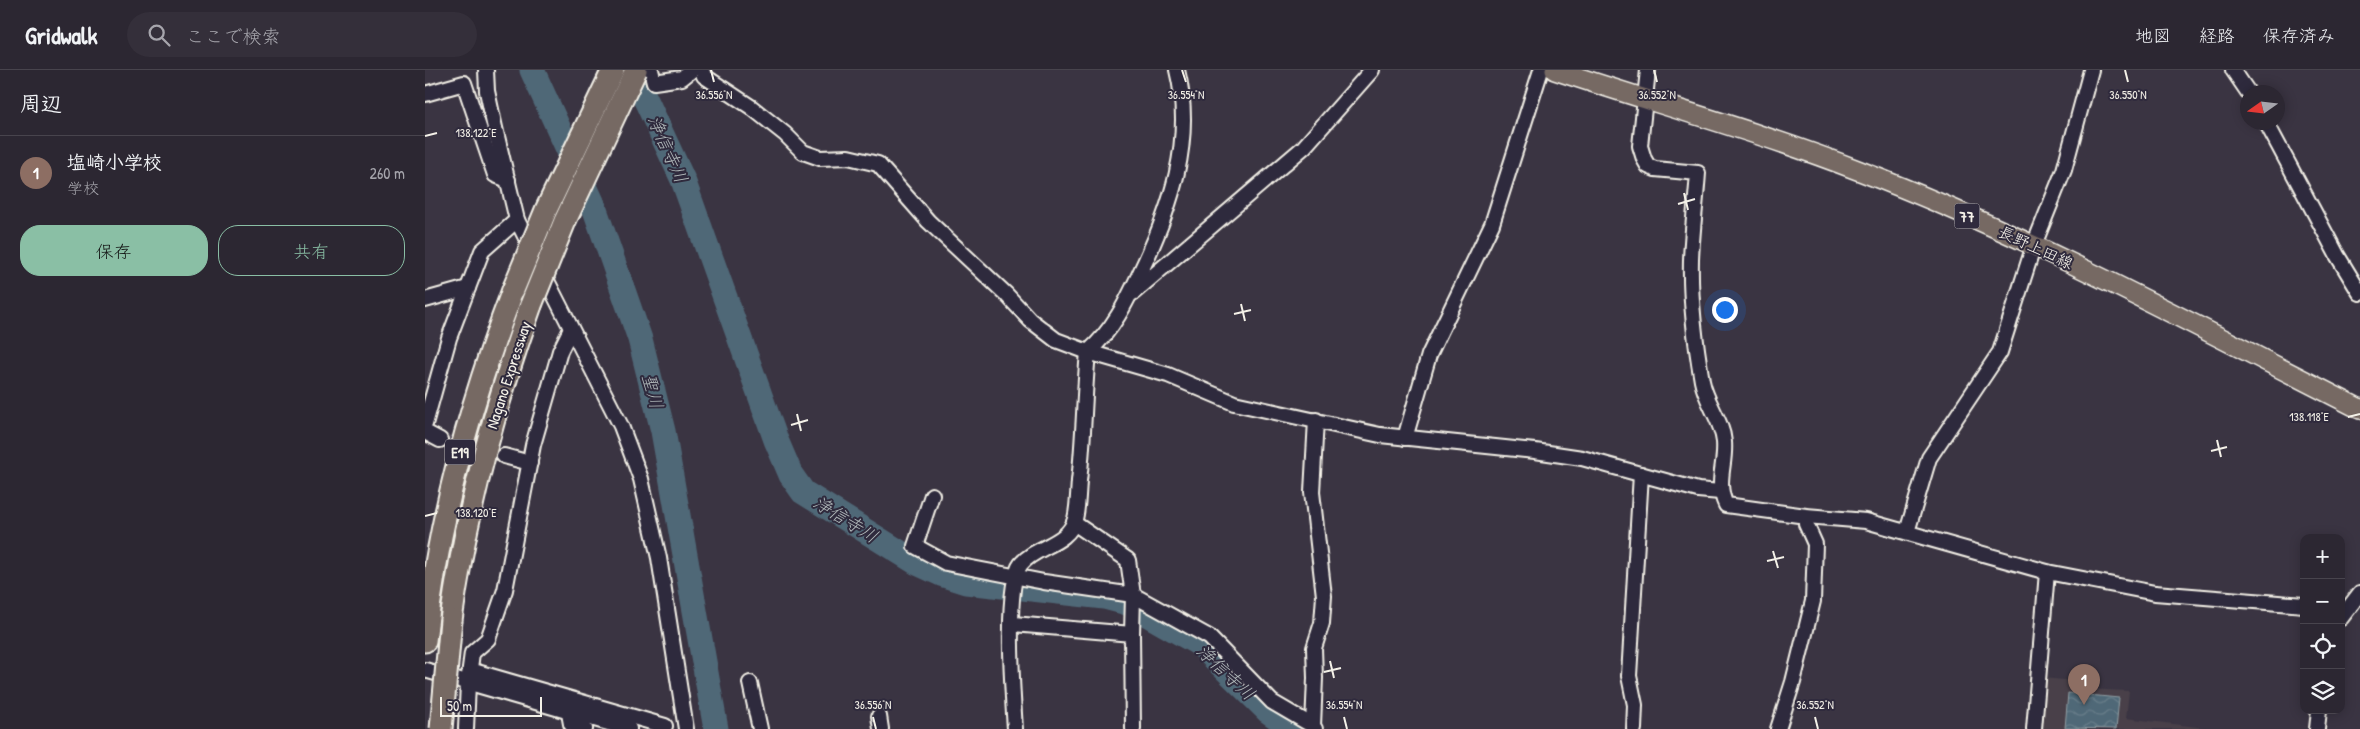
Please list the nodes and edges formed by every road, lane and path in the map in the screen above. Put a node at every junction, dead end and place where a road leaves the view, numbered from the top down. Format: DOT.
graph roads {
  1 [pos="486,70"];
  2 [pos="613,70"];
  3 [pos="636,70"];
  4 [pos="651,70"];
  5 [pos="692,70"];
  6 [pos="702,70"];
  7 [pos="1177,70"];
  8 [pos="1372,70"];
  9 [pos="1541,70"];
  10 [pos="1555,70"];
  11 [pos="1648,70"];
  12 [pos="2091,70"];
  13 [pos="2233,70"];
  14 [pos="2243,85"];
  15 [pos="425,94"];
  16 [pos="1646,100"];
  17 [pos="2270,130"];
  18 [pos="508,180"];
  19 [pos="517,220"];
  20 [pos="2034,245"];
  21 [pos="467,288"];
  22 [pos="2360,292"];
  23 [pos="1129,297"];
  24 [pos="425,300"];
  25 [pos="571,329"];
  26 [pos="1088,352"];
  27 [pos="2360,409"];
  28 [pos="1316,420"];
  29 [pos="425,424"];
  30 [pos="425,432"];
  31 [pos="1405,438"];
  32 [pos="440,440"];
  33 [pos="504,456"];
  34 [pos="530,463"];
  35 [pos="1641,474"];
  36 [pos="1720,492"];
  37 [pos="932,495"];
  38 [pos="1806,516"];
  39 [pos="1074,523"];
  40 [pos="1907,532"];
  41 [pos="2047,572"];
  42 [pos="1015,577"];
  43 [pos="2360,593"];
  44 [pos="1133,595"];
  45 [pos="2300,605"];
  46 [pos="2345,609"];
  47 [pos="1013,624"];
  48 [pos="1132,634"];
  49 [pos="425,641"];
  50 [pos="425,670"];
  51 [pos="469,676"];
  52 [pos="750,684"];
  53 [pos="577,700"];
  54 [pos="569,713"];
  55 [pos="2319,714"];
  56 [pos="665,726"];
  57 [pos="1314,727"];
  58 [pos="441,729"];
  59 [pos="466,729"];
  60 [pos="585,729"];
  61 [pos="629,729"];
  62 [pos="685,729"];
  63 [pos="759,729"];
  64 [pos="1015,729"];
  65 [pos="1133,729"];
  66 [pos="1634,729"];
  67 [pos="1778,729"];
  68 [pos="2034,729"];
  69 [pos="2317,729"];
  1 -- 18 [label="street"];
  2 -- 49 [label="highway, Nagano Expressway / E19, bridge"];
  3 -- 58 [label="highway, Nagano Expressway / E19, bridge"];
  4 -- 5 [label="street"];
  6 -- 26 [label="street"];
  7 -- 23 [label="street"];
  8 -- 23 [label="street"];
  9 -- 31 [label="street"];
  10 -- 16 [label="main road, 長野上田線 / 77"];
  11 -- 16 [label="street"];
  12 -- 20 [label="street"];
  13 -- 14 [label="street"];
  15 -- 18 [label="street"];
  16 -- 20 [label="main road, 長野上田線 / 77"];
  16 -- 36 [label="street"];
  17 -- 22 [label="street"];
  18 -- 19 [label="street"];
  19 -- 21 [label="street"];
  19 -- 25 [label="street"];
  20 -- 27 [label="main road, 長野上田線 / 77"];
  20 -- 40 [label="street"];
  21 -- 24 [label="street"];
  21 -- 29 [label="street"];
  23 -- 26 [label="street"];
  25 -- 34 [label="street"];
  25 -- 62 [label="street"];
  26 -- 28 [label="street"];
  26 -- 39 [label="street"];
  28 -- 31 [label="street"];
  28 -- 57 [label="street"];
  30 -- 32 [label="street"];
  31 -- 35 [label="street"];
  33 -- 34 [label="street"];
  34 -- 51 [label="street"];
  35 -- 36 [label="street"];
  35 -- 66 [label="street"];
  36 -- 38 [label="street"];
  37 -- 42 [label="street"];
  38 -- 40 [label="street"];
  38 -- 67 [label="street"];
  39 -- 42 [label="street"];
  39 -- 44 [label="street"];
  40 -- 41 [label="street"];
  41 -- 45 [label="street"];
  41 -- 68 [label="street"];
  42 -- 44 [label="street"];
  42 -- 47 [label="street"];
  43 -- 46 [label="street"];
  44 -- 48 [label="street"];
  44 -- 57 [label="street"];
  47 -- 48 [label="street"];
  47 -- 64 [label="street"];
  48 -- 65 [label="street"];
  50 -- 51 [label="street"];
  51 -- 53 [label="street"];
  51 -- 54 [label="street"];
  51 -- 59 [label="street"];
  52 -- 63 [label="street"];
  53 -- 54 [label="street"];
  53 -- 56 [label="street"];
  54 -- 60 [label="street"];
  54 -- 61 [label="street"];
  55 -- 69 [label="street"];
}
